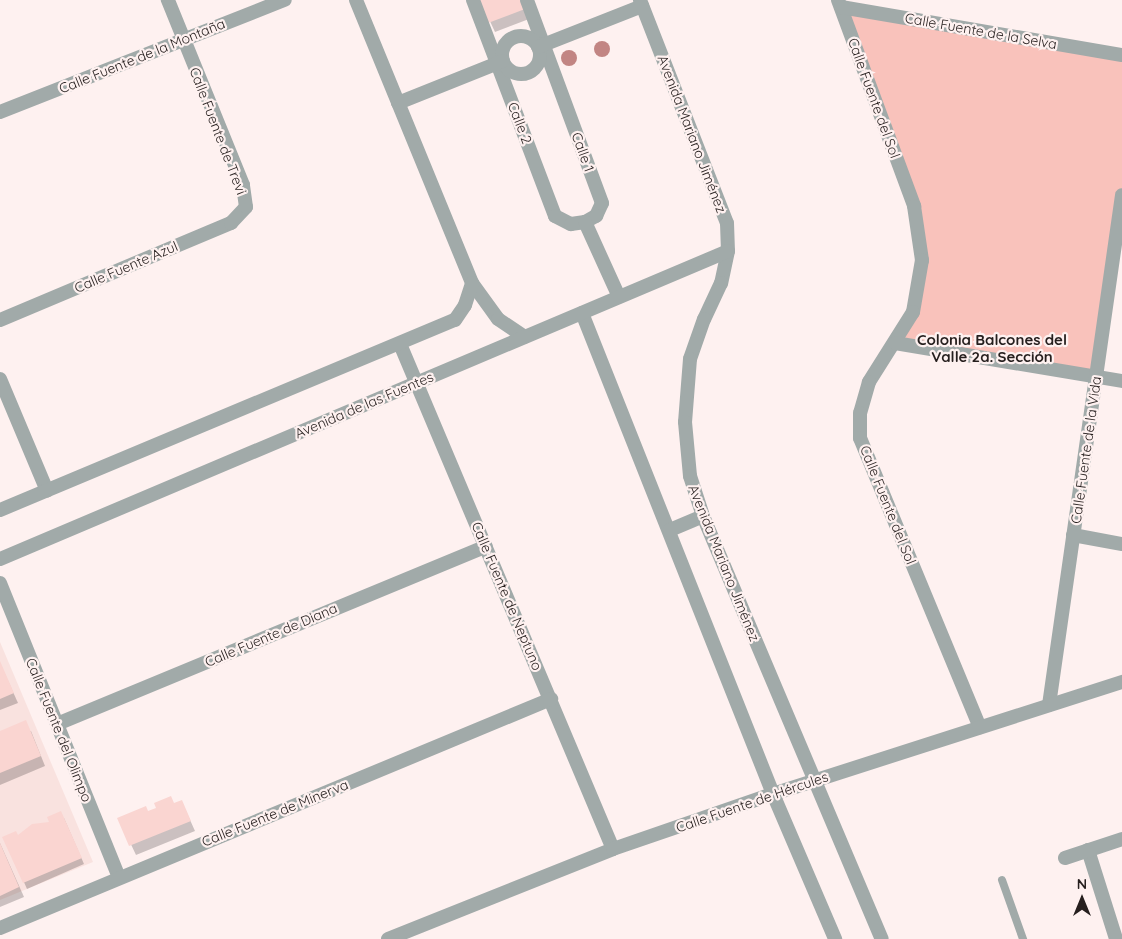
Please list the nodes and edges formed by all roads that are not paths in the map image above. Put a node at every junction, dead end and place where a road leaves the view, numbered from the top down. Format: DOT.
graph roads {
  1 [pos="168,0"];
  2 [pos="285,0"];
  3 [pos="356,0"];
  4 [pos="473,0"];
  5 [pos="527,0"];
  6 [pos="641,3"];
  7 [pos="839,4"];
  8 [pos="183,41"];
  9 [pos="541,46"];
  10 [pos="1122,55"];
  11 [pos="500,62"];
  12 [pos="398,103"];
  13 [pos="0,112"];
  14 [pos="1122,195"];
  15 [pos="246,207"];
  16 [pos="1120,219"];
  17 [pos="585,222"];
  18 [pos="728,251"];
  19 [pos="472,283"];
  20 [pos="619,297"];
  21 [pos="582,313"];
  22 [pos="0,320"];
  23 [pos="525,337"];
  24 [pos="895,343"];
  25 [pos="400,344"];
  26 [pos="1096,376"];
  27 [pos="0,379"];
  28 [pos="1122,380"];
  29 [pos="417,382"];
  30 [pos="47,491"];
  31 [pos="0,510"];
  32 [pos="703,516"];
  33 [pos="670,530"];
  34 [pos="1073,535"];
  35 [pos="1122,544"];
  36 [pos="486,546"];
  37 [pos="0,559"];
  38 [pos="0,584"];
  39 [pos="1122,682"];
  40 [pos="551,699"];
  41 [pos="1049,705"];
  42 [pos="57,724"];
  43 [pos="980,727"];
  44 [pos="814,780"];
  45 [pos="773,794"];
  46 [pos="1122,839"];
  47 [pos="614,849"];
  48 [pos="1088,850"];
  49 [pos="1065,858"];
  50 [pos="119,877"];
  51 [pos="1002,880"];
  52 [pos="0,928"];
  53 [pos="388,939"];
  54 [pos="835,939"];
  55 [pos="882,939"];
  56 [pos="1023,939"];
  57 [pos="1116,939"];
  1 -- 8 [label="street, Calle Fuente de Trevi"];
  2 -- 8 [label="street, Calle Fuente de la Montaña"];
  3 -- 12 [label="street"];
  4 -- 11 [label="street, Calle 2"];
  5 -- 9 [label="street, Calle 1"];
  6 -- 9 [label="street, Avenida Mariano Jiménez"];
  6 -- 18 [label="street, Avenida Mariano Jiménez"];
  7 -- 10 [label="street, Calle Fuente de la Selva"];
  7 -- 24 [label="street, Calle Fuente del Sol"];
  8 -- 13 [label="street, Calle Fuente de la Montaña"];
  8 -- 15 [label="street, Calle Fuente de Trevi"];
  9 -- 11 [label="street"];
  9 -- 11 [label="street"];
  9 -- 17 [label="street, Calle 1"];
  11 -- 12 [label="street"];
  11 -- 17 [label="street, Calle 2"];
  12 -- 19 [label="street"];
  14 -- 16 [label="street, Calle Fuente de la Vida"];
  15 -- 22 [label="street, Calle Fuente Azul"];
  16 -- 26 [label="street, Calle Fuente de la Vida"];
  17 -- 20 [label="street"];
  18 -- 20 [label="street, Avenida de las Fuentes"];
  18 -- 32 [label="street, Avenida Mariano Jiménez"];
  19 -- 23 [label="street"];
  19 -- 25 [label="street"];
  20 -- 21 [label="street, Avenida de las Fuentes"];
  21 -- 23 [label="street, Avenida de las Fuentes"];
  21 -- 33 [label="street"];
  23 -- 29 [label="street, Avenida de las Fuentes"];
  24 -- 26 [label="street"];
  24 -- 43 [label="street, Calle Fuente del Sol"];
  25 -- 29 [label="street, Calle Fuente de Neptuno"];
  25 -- 30 [label="street"];
  26 -- 28 [label="street"];
  26 -- 34 [label="street, Calle Fuente de la Vida"];
  27 -- 30 [label="street"];
  29 -- 36 [label="street, Calle Fuente de Neptuno"];
  29 -- 37 [label="street, Avenida de las Fuentes"];
  30 -- 31 [label="street"];
  32 -- 33 [label="street"];
  32 -- 44 [label="street, Avenida Mariano Jiménez"];
  33 -- 45 [label="street"];
  34 -- 35 [label="street"];
  34 -- 41 [label="street, Calle Fuente de la Vida"];
  36 -- 40 [label="street, Calle Fuente de Neptuno"];
  36 -- 42 [label="street, Calle Fuente de Diana"];
  38 -- 42 [label="street, Calle Fuente del Olimpo"];
  39 -- 41 [label="street, Calle Fuente de Hércules"];
  40 -- 47 [label="street, Calle Fuente de Neptuno"];
  40 -- 50 [label="street, Calle Fuente de Minerva"];
  41 -- 43 [label="street, Calle Fuente de Hércules"];
  42 -- 50 [label="street, Calle Fuente del Olimpo"];
  43 -- 44 [label="street, Calle Fuente de Hércules"];
  44 -- 45 [label="street, Calle Fuente de Hércules"];
  44 -- 55 [label="street, Avenida Mariano Jiménez"];
  45 -- 47 [label="street, Calle Fuente de Hércules"];
  45 -- 54 [label="street"];
  46 -- 48 [label="street"];
  47 -- 53 [label="street, Calle Fuente de Hércules"];
  48 -- 49 [label="street"];
  48 -- 57 [label="street"];
  50 -- 52 [label="street, Calle Fuente de Minerva"];
  51 -- 56 [label="lane"];
}
